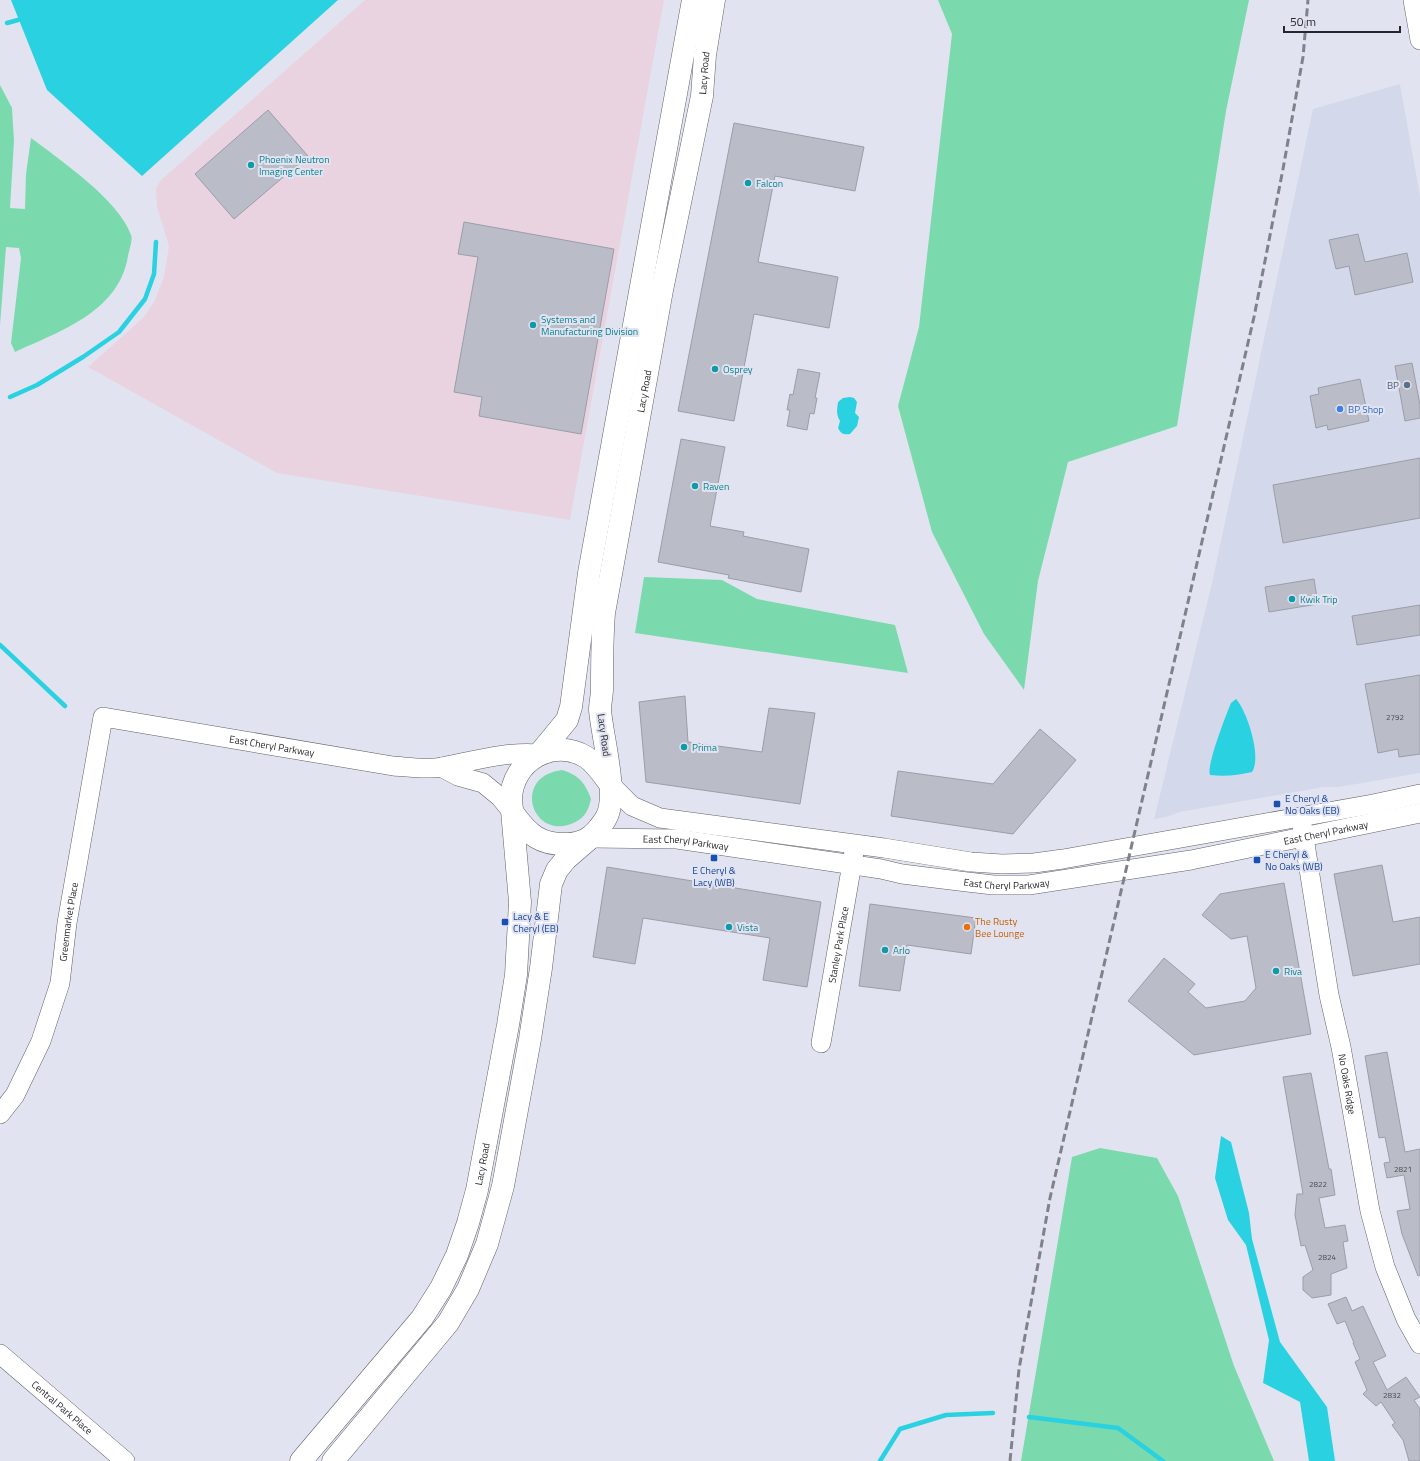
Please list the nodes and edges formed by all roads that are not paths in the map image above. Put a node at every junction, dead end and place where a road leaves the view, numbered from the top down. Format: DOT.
graph roads {
  1 [pos="693,0"];
  2 [pos="714,0"];
  3 [pos="1413,0"];
  4 [pos="1420,40"];
  5 [pos="103,717"];
  6 [pos="539,754"];
  7 [pos="441,767"];
  8 [pos="610,785"];
  9 [pos="1420,794"];
  10 [pos="513,813"];
  11 [pos="1420,813"];
  12 [pos="1301,817"];
  13 [pos="1304,837"];
  14 [pos="590,838"];
  15 [pos="855,845"];
  16 [pos="851,865"];
  17 [pos="821,1044"];
  18 [pos="0,1114"];
  19 [pos="1420,1344"];
  20 [pos="0,1354"];
  21 [pos="125,1461"];
  22 [pos="301,1461"];
  23 [pos="333,1461"];
  1 -- 6 [label="main road"];
  2 -- 8 [label="main road, Lacy Road"];
  3 -- 4 [label="street"];
  5 -- 7 [label="street, East Cheryl Parkway"];
  5 -- 18 [label="street, Greenmarket Place"];
  6 -- 7 [label="street, East Cheryl Parkway"];
  6 -- 8 [label="main road"];
  6 -- 10 [label="main road"];
  7 -- 10 [label="street, East Cheryl Parkway"];
  8 -- 14 [label="main road"];
  8 -- 15 [label="street, East Cheryl Parkway"];
  9 -- 12 [label="street, East Cheryl Parkway"];
  10 -- 14 [label="main road"];
  10 -- 22 [label="main road, Lacy Road"];
  11 -- 13 [label="street, East Cheryl Parkway"];
  12 -- 13 [label="street, No Oaks Ridge"];
  12 -- 15 [label="street, East Cheryl Parkway"];
  13 -- 16 [label="street, East Cheryl Parkway"];
  13 -- 19 [label="street, No Oaks Ridge"];
  14 -- 16 [label="street, East Cheryl Parkway"];
  14 -- 23 [label="main road"];
  15 -- 16 [label="street, Stanley Park Place"];
  16 -- 17 [label="street, Stanley Park Place"];
  20 -- 21 [label="street, Central Park Place"];
}
